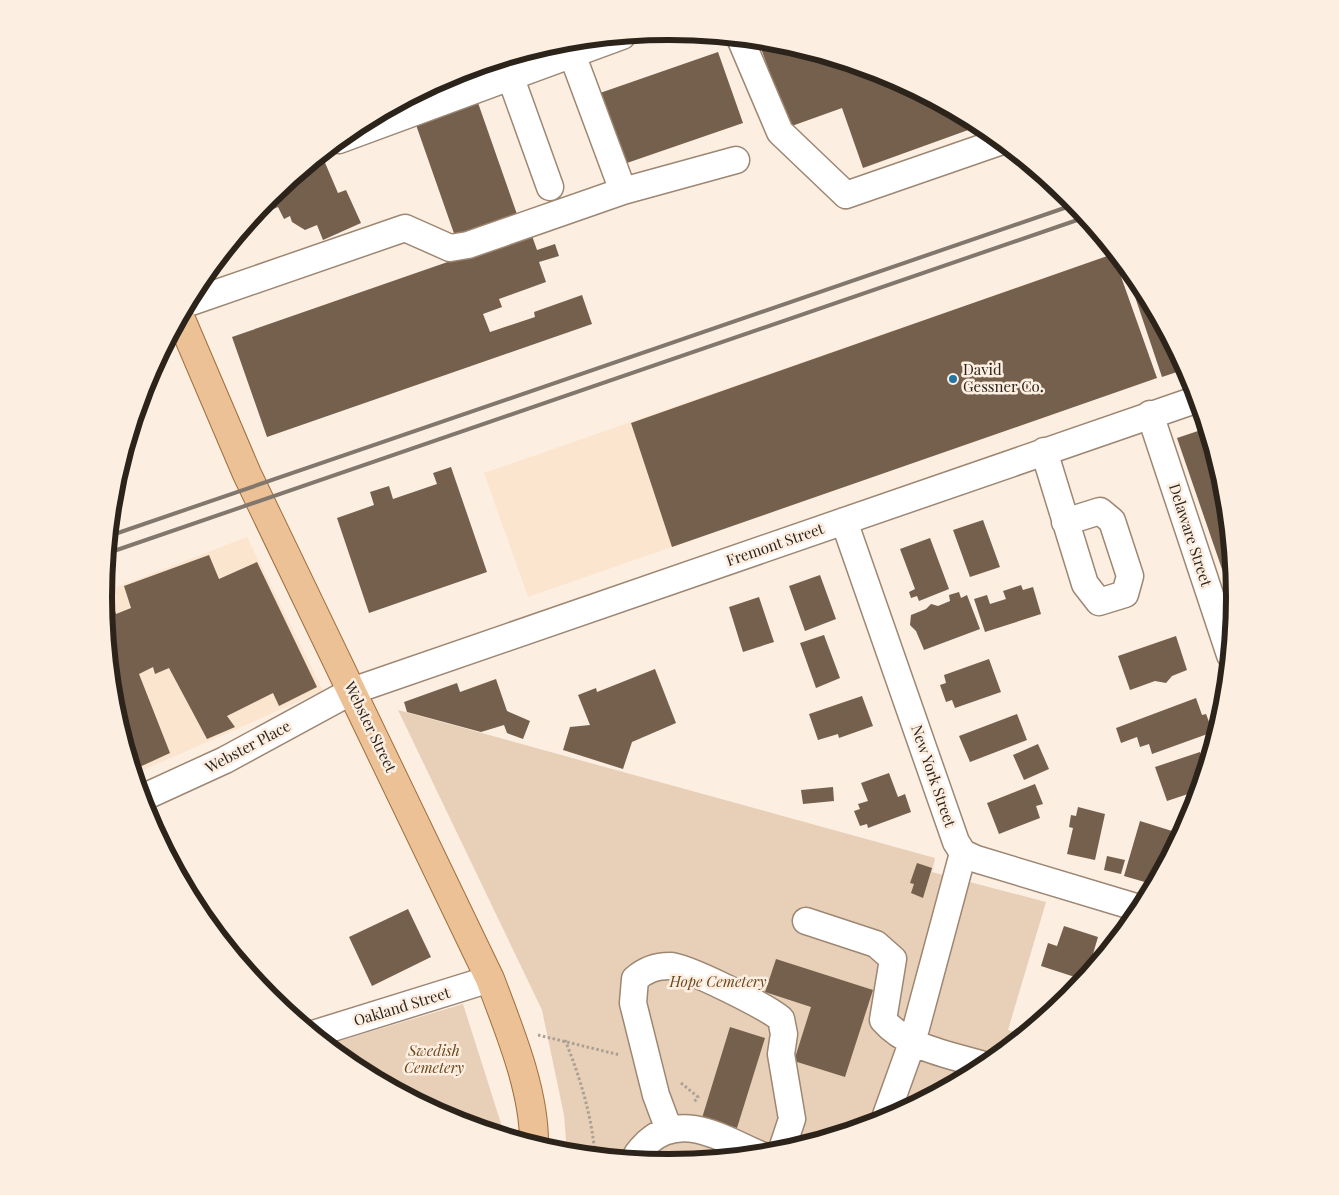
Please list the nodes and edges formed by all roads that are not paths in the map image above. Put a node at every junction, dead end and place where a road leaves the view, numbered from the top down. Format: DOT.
graph roads {
  1 [pos="597,45"];
  2 [pos="743,45"];
  3 [pos="572,54"];
  4 [pos="507,68"];
  5 [pos="376,124"];
  6 [pos="993,144"];
  7 [pos="736,160"];
  8 [pos="550,188"];
  9 [pos="623,191"];
  10 [pos="200,298"];
  11 [pos="183,325"];
  12 [pos="1191,401"];
  13 [pos="1150,414"];
  14 [pos="1044,451"];
  15 [pos="844,521"];
  16 [pos="1065,522"];
  17 [pos="1225,641"];
  18 [pos="352,691"];
  19 [pos="148,795"];
  20 [pos="963,853"];
  21 [pos="1133,906"];
  22 [pos="806,921"];
  23 [pos="490,979"];
  24 [pos="320,1032"];
  25 [pos="912,1043"];
  26 [pos="977,1063"];
  27 [pos="888,1111"];
  28 [pos="669,1130"];
  29 [pos="533,1138"];
  30 [pos="785,1142"];
  31 [pos="747,1149"];
  32 [pos="637,1154"];
  1 -- 3 [label="street"];
  2 -- 6 [label="street"];
  3 -- 4 [label="street"];
  3 -- 9 [label="street"];
  4 -- 5 [label="street"];
  4 -- 8 [label="street"];
  7 -- 9 [label="street"];
  9 -- 10 [label="street"];
  11 -- 18 [label="main road, Webster Street"];
  12 -- 13 [label="street, Fremont Street"];
  13 -- 14 [label="street, Fremont Street"];
  13 -- 17 [label="street, Delaware Street"];
  14 -- 15 [label="street, Fremont Street"];
  14 -- 16 [label="street"];
  15 -- 18 [label="street, Fremont Street"];
  15 -- 20 [label="street, New York Street"];
  18 -- 19 [label="street, Webster Place"];
  18 -- 23 [label="main road, Webster Street"];
  20 -- 21 [label="street"];
  20 -- 25 [label="street"];
  22 -- 25 [label="street"];
  23 -- 24 [label="street, Oakland Street"];
  23 -- 29 [label="main road, Webster Street"];
  25 -- 26 [label="street"];
  25 -- 27 [label="street"];
  28 -- 30 [label="street"];
  28 -- 31 [label="street"];
  28 -- 32 [label="street"];
}
